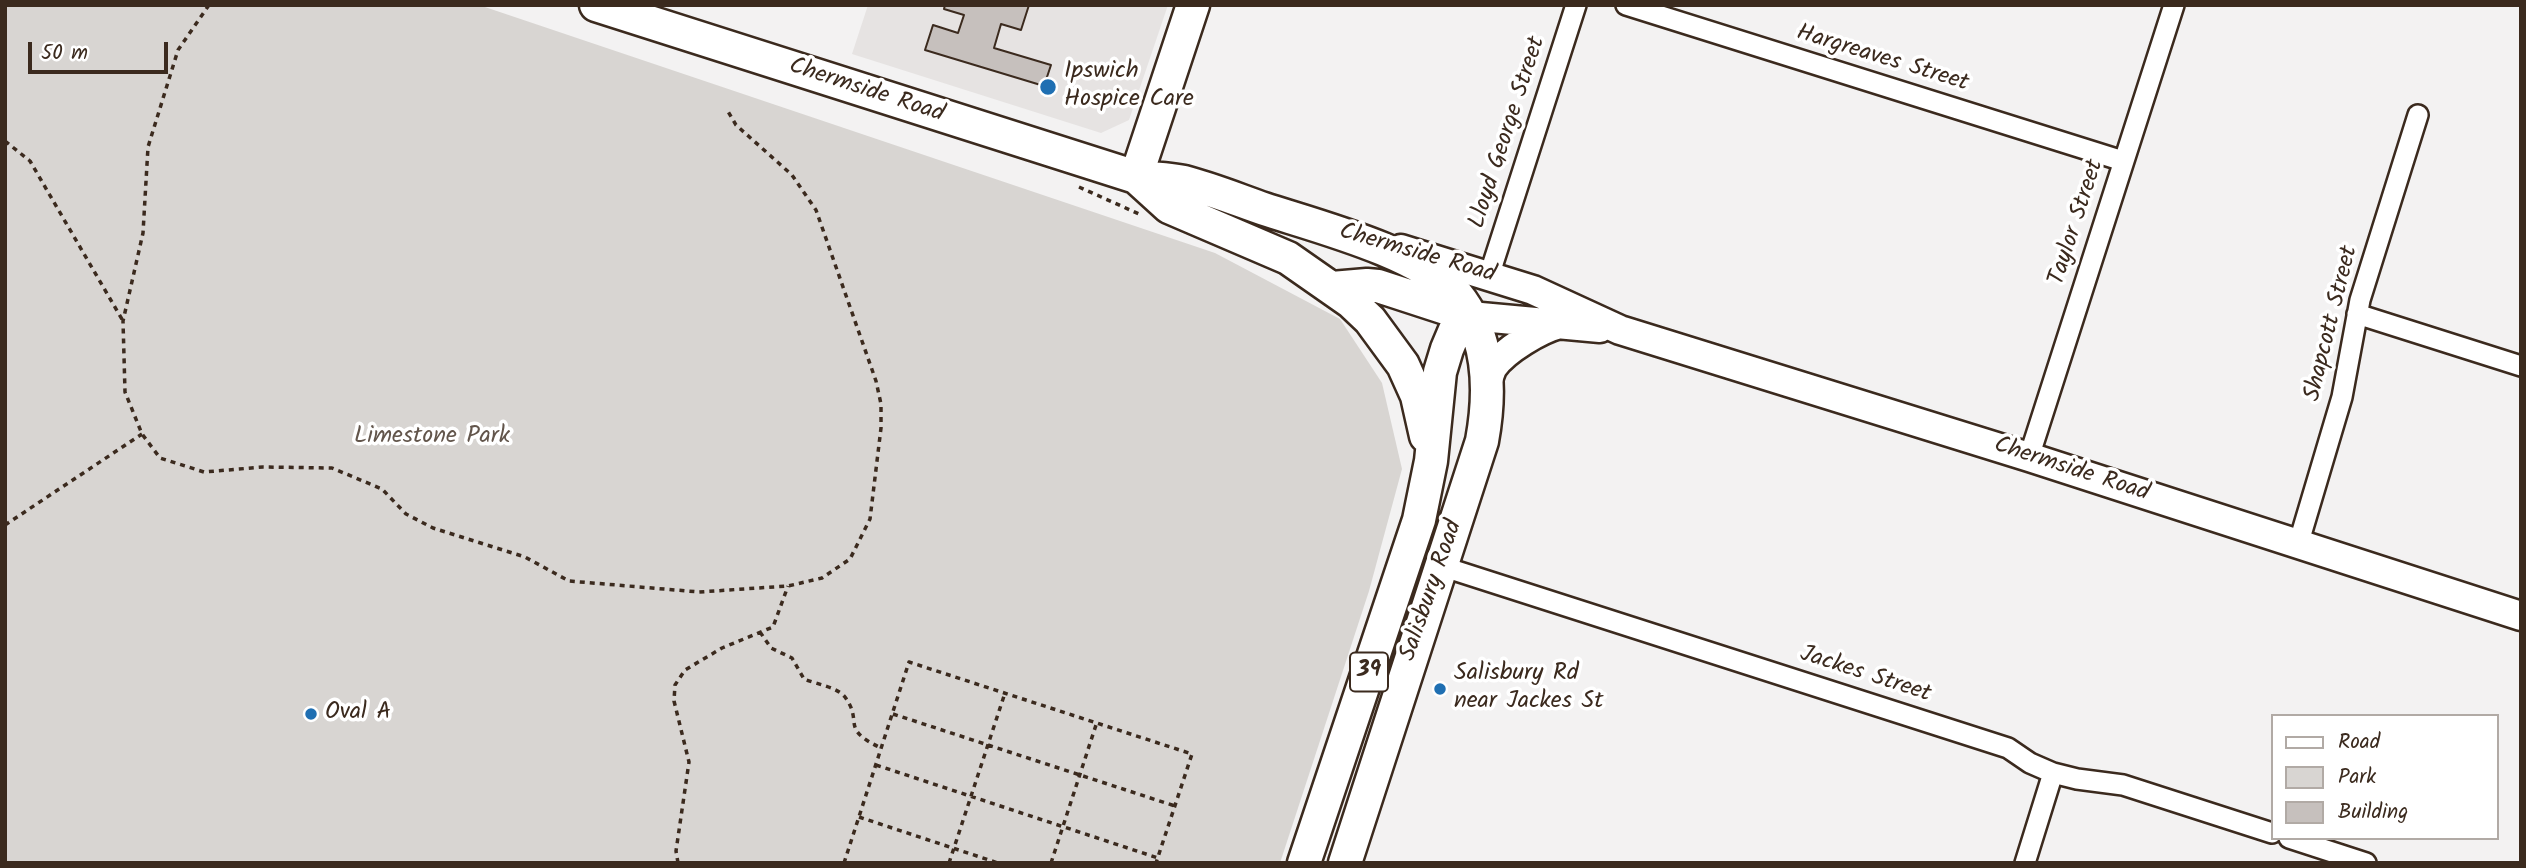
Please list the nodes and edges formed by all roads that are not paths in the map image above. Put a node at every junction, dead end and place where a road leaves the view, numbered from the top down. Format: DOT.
graph roads {
  1 [pos="596,5"];
  2 [pos="1193,5"];
  3 [pos="1576,5"];
  4 [pos="1626,5"];
  5 [pos="2174,5"];
  6 [pos="2418,115"];
  7 [pos="2123,161"];
  8 [pos="1136,177"];
  9 [pos="1351,237"];
  10 [pos="1489,276"];
  11 [pos="1329,286"];
  12 [pos="2357,314"];
  13 [pos="1471,316"];
  14 [pos="1569,317"];
  15 [pos="2521,366"];
  16 [pos="1487,383"];
  17 [pos="2029,457"];
  18 [pos="1428,479"];
  19 [pos="2298,545"];
  20 [pos="1408,554"];
  21 [pos="1441,566"];
  22 [pos="2521,616"];
  23 [pos="2053,773"];
  24 [pos="2270,832"];
  25 [pos="2295,840"];
  26 [pos="1304,863"];
  27 [pos="1345,863"];
  28 [pos="2025,863"];
  29 [pos="2366,863"];
  1 -- 8 [label="main road, Chermside Road"];
  2 -- 8 [label="main road"];
  3 -- 10 [label="street, Lloyd George Street"];
  4 -- 7 [label="street, Hargreaves Street"];
  5 -- 7 [label="street, Taylor Street"];
  6 -- 12 [label="street, Shapcott Street"];
  7 -- 17 [label="street, Taylor Street"];
  8 -- 9 [label="main road, Chermside Road / 39"];
  8 -- 11 [label="main road, Chermside Road / 39"];
  9 -- 10 [label="street, Chermside Road"];
  9 -- 13 [label="main road, Salisbury Road / 39"];
  10 -- 14 [label="street, Chermside Road"];
  11 -- 13 [label="main road, Chermside Road"];
  11 -- 18 [label="main road, Salisbury Road / 39"];
  12 -- 15 [label="street"];
  12 -- 19 [label="street, Shapcott Street"];
  13 -- 14 [label="street, Chermside Road"];
  13 -- 16 [label="main road, Salisbury Road / 39"];
  13 -- 18 [label="main road, Salisbury Road"];
  14 -- 16 [label="street"];
  14 -- 17 [label="street, Chermside Road"];
  16 -- 21 [label="main road, Salisbury Road / 39"];
  17 -- 19 [label="street, Chermside Road"];
  18 -- 20 [label="main road, Salisbury Road / 39"];
  19 -- 22 [label="street, Chermside Road"];
  20 -- 21 [label="main road"];
  20 -- 26 [label="main road, Salisbury Road / 39"];
  21 -- 23 [label="street, Jackes Street"];
  21 -- 27 [label="main road, Salisbury Road / 39"];
  23 -- 24 [label="street, Jackes Street"];
  23 -- 28 [label="street"];
  25 -- 29 [label="street"];
}
